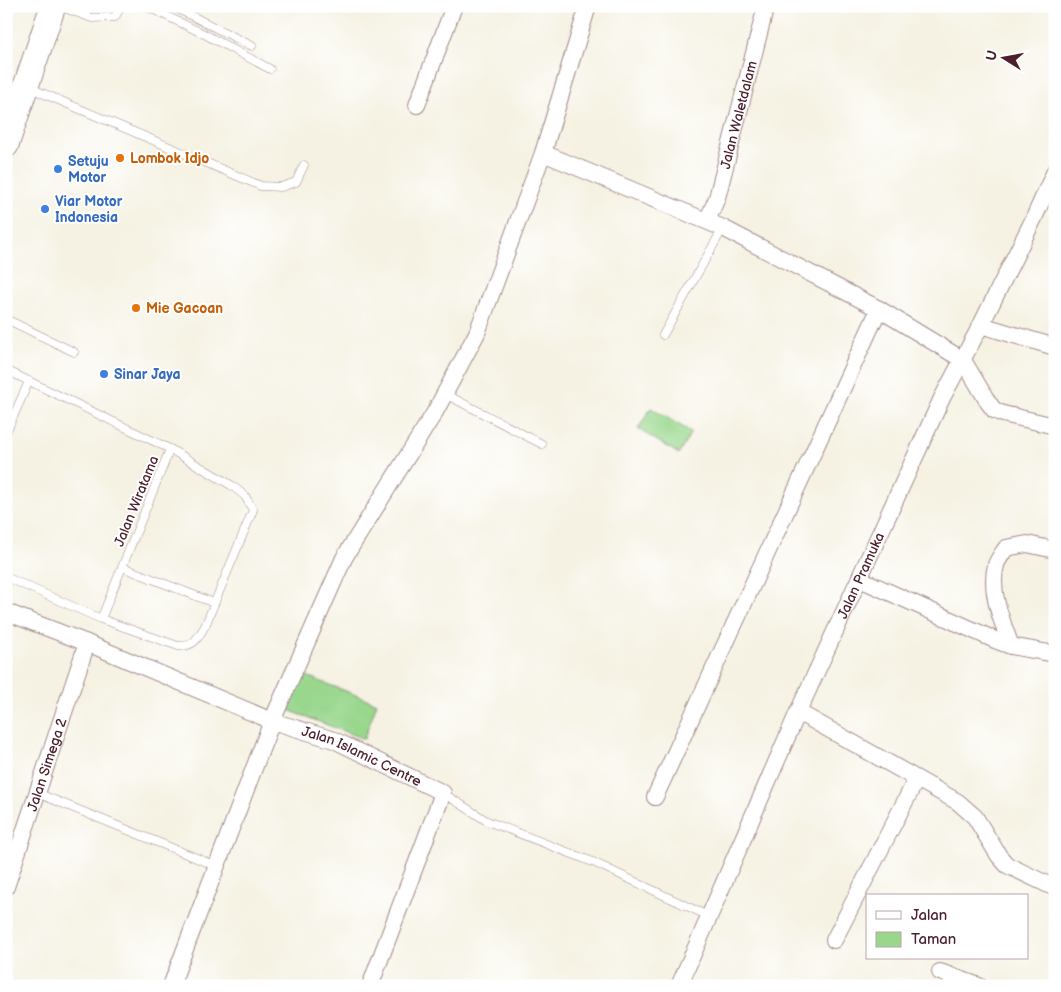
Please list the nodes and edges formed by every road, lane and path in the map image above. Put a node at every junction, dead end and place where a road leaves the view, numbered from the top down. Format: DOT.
graph roads {
  1 [pos="53,6"];
  2 [pos="59,6"];
  3 [pos="121,6"];
  4 [pos="146,6"];
  5 [pos="172,6"];
  6 [pos="454,6"];
  7 [pos="588,6"];
  8 [pos="766,6"];
  9 [pos="252,46"];
  10 [pos="270,69"];
  11 [pos="26,86"];
  12 [pos="417,105"];
  13 [pos="6,145"];
  14 [pos="543,153"];
  15 [pos="304,165"];
  16 [pos="1055,171"];
  17 [pos="707,221"];
  18 [pos="723,228"];
  19 [pos="879,309"];
  20 [pos="6,319"];
  21 [pos="981,325"];
  22 [pos="663,335"];
  23 [pos="1055,347"];
  24 [pos="74,352"];
  25 [pos="963,360"];
  26 [pos="6,370"];
  27 [pos="29,381"];
  28 [pos="445,394"];
  29 [pos="1055,426"];
  30 [pos="6,433"];
  31 [pos="542,444"];
  32 [pos="170,449"];
  33 [pos="1055,550"];
  34 [pos="122,567"];
  35 [pos="6,577"];
  36 [pos="860,579"];
  37 [pos="214,603"];
  38 [pos="6,612"];
  39 [pos="101,619"];
  40 [pos="87,643"];
  41 [pos="1011,646"];
  42 [pos="1055,654"];
  43 [pos="798,712"];
  44 [pos="272,721"];
  45 [pos="916,780"];
  46 [pos="37,793"];
  47 [pos="443,793"];
  48 [pos="655,797"];
  49 [pos="216,866"];
  50 [pos="6,887"];
  51 [pos="1055,888"];
  52 [pos="708,916"];
  53 [pos="834,940"];
  54 [pos="940,972"];
  55 [pos="171,986"];
  56 [pos="370,986"];
  57 [pos="679,986"];
  58 [pos="979,986"];
  1 -- 11 [label="main road"];
  2 -- 3 [label="lane"];
  4 -- 10 [label="lane"];
  5 -- 9 [label="lane"];
  6 -- 12 [label="street"];
  7 -- 14 [label="street"];
  8 -- 17 [label="street, Jalan Waletdalam"];
  11 -- 13 [label="main road"];
  11 -- 15 [label="lane"];
  14 -- 17 [label="street"];
  14 -- 28 [label="street"];
  16 -- 21 [label="street, Jalan Pramuka"];
  17 -- 18 [label="street"];
  18 -- 19 [label="street"];
  18 -- 22 [label="lane"];
  19 -- 25 [label="street"];
  19 -- 48 [label="street"];
  20 -- 24 [label="lane"];
  21 -- 23 [label="street"];
  21 -- 25 [label="street, Jalan Pramuka"];
  25 -- 29 [label="street"];
  25 -- 36 [label="street, Jalan Pramuka"];
  26 -- 27 [label="lane, Jalan Wiratama"];
  27 -- 30 [label="lane"];
  27 -- 32 [label="lane, Jalan Wiratama"];
  28 -- 31 [label="lane"];
  28 -- 44 [label="street"];
  32 -- 34 [label="lane, Jalan Wiratama"];
  32 -- 37 [label="lane"];
  33 -- 41 [label="street"];
  34 -- 37 [label="lane"];
  34 -- 39 [label="lane, Jalan Wiratama"];
  35 -- 39 [label="lane"];
  36 -- 41 [label="street"];
  36 -- 43 [label="street, Jalan Pramuka"];
  37 -- 39 [label="lane"];
  38 -- 40 [label="street, Jalan Islamic Centre"];
  40 -- 44 [label="street, Jalan Islamic Centre"];
  40 -- 46 [label="street, Jalan Simega 2"];
  41 -- 42 [label="street"];
  43 -- 45 [label="street"];
  43 -- 52 [label="street, Jalan Pramuka"];
  44 -- 47 [label="street, Jalan Islamic Centre"];
  44 -- 49 [label="street"];
  45 -- 51 [label="street"];
  45 -- 53 [label="street"];
  46 -- 49 [label="lane"];
  46 -- 50 [label="street, Jalan Simega 2"];
  47 -- 52 [label="lane, Jalan Islamic Centre"];
  47 -- 56 [label="street"];
  49 -- 55 [label="street"];
  52 -- 57 [label="street, Jalan Pramuka"];
  54 -- 58 [label="street"];
}
